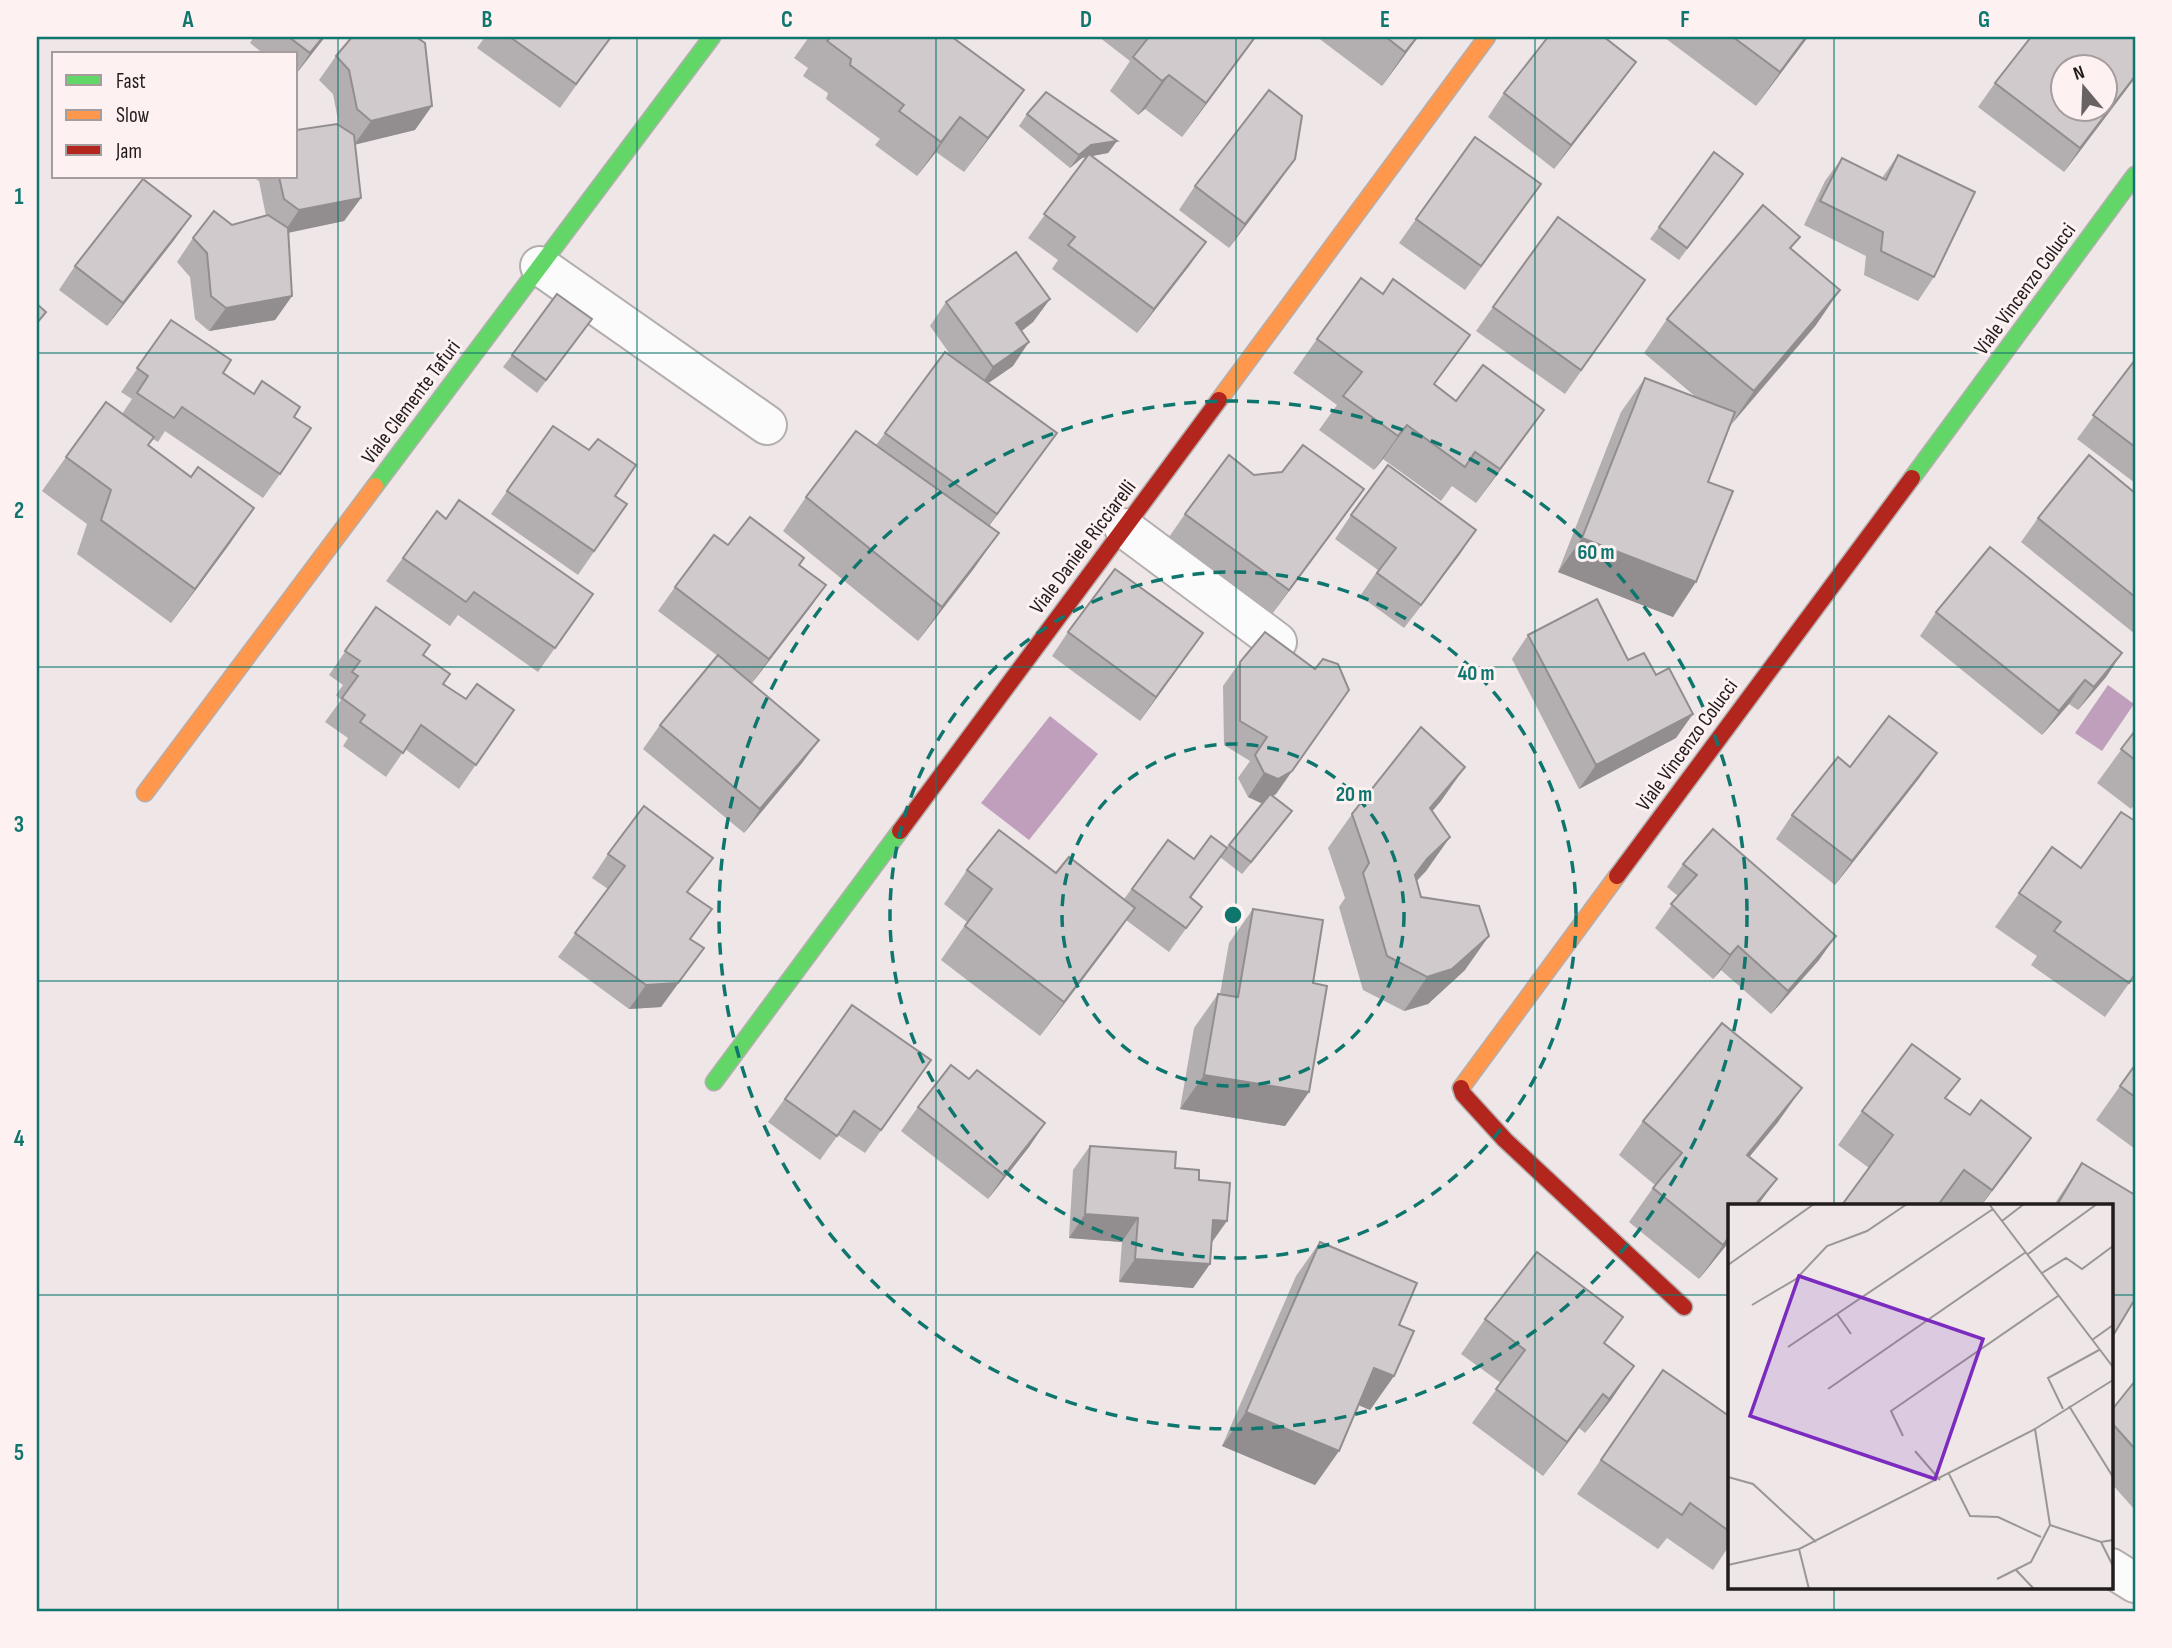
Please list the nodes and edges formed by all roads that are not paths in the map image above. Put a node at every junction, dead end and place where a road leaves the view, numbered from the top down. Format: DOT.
graph roads {
  1 [pos="712,37"];
  2 [pos="1487,37"];
  3 [pos="2135,174"];
  4 [pos="540,266"];
  5 [pos="766,425"];
  6 [pos="1124,528"];
  7 [pos="1277,642"];
  8 [pos="145,793"];
  9 [pos="713,1082"];
  10 [pos="1684,1307"];
  11 [pos="2112,1569"];
  12 [pos="2135,1583"];
  1 -- 4 [label="street, Viale Clemente Tafuri"];
  2 -- 6 [label="street, Viale Daniele Ricciarelli"];
  3 -- 10 [label="street, Viale Vincenzo Colucci"];
  4 -- 5 [label="street"];
  4 -- 8 [label="street, Viale Clemente Tafuri"];
  6 -- 7 [label="street"];
  6 -- 9 [label="street, Viale Daniele Ricciarelli"];
  11 -- 12 [label="street"];
}
